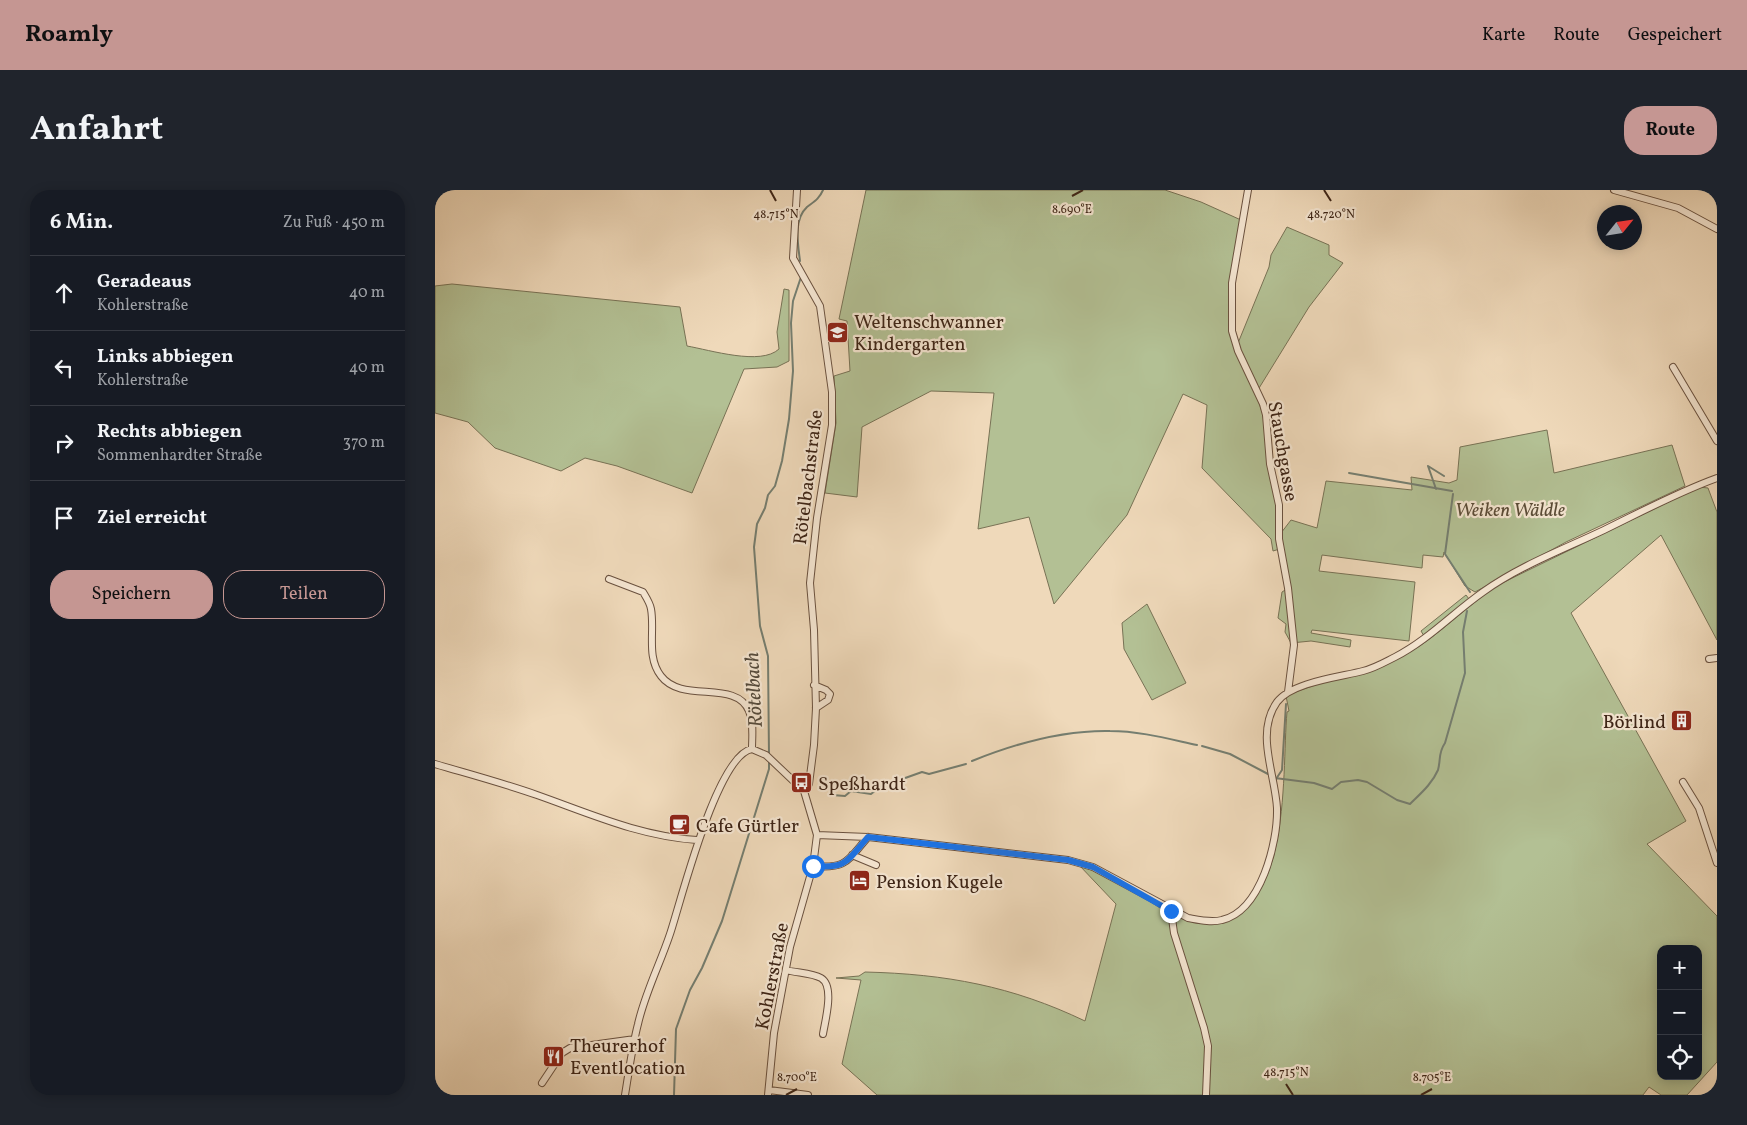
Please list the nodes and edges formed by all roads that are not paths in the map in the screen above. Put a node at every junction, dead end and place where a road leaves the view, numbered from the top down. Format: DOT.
graph roads {
  1 [pos="797,190"];
  2 [pos="1249,190"];
  3 [pos="1614,190"];
  4 [pos="1717,229"];
  5 [pos="1673,368"];
  6 [pos="1717,441"];
  7 [pos="1717,478"];
  8 [pos="609,579"];
  9 [pos="1717,658"];
  10 [pos="1709,659"];
  11 [pos="815,685"];
  12 [pos="1288,692"];
  13 [pos="816,708"];
  14 [pos="751,749"];
  15 [pos="435,764"];
  16 [pos="1683,782"];
  17 [pos="804,791"];
  18 [pos="817,835"];
  19 [pos="868,837"];
  20 [pos="697,840"];
  21 [pos="852,855"];
  22 [pos="1717,863"];
  23 [pos="876,865"];
  24 [pos="813,866"];
  25 [pos="1171,911"];
  26 [pos="786,970"];
  27 [pos="823,1034"];
  28 [pos="635,1041"];
  29 [pos="542,1083"];
  30 [pos="768,1092"];
  31 [pos="625,1095"];
  32 [pos="808,1095"];
  33 [pos="1206,1095"];
  1 -- 11 [label="street, Rötelbachstraße"];
  2 -- 12 [label="street, Stauchgasse"];
  3 -- 4 [label="street"];
  5 -- 6 [label="street"];
  7 -- 12 [label="street"];
  8 -- 14 [label="street"];
  9 -- 10 [label="street"];
  11 -- 13 [label="street, Rötelbachstraße"];
  11 -- 13 [label="street, Rötelbachstraße"];
  12 -- 25 [label="street"];
  13 -- 17 [label="street, Rötelbachstraße"];
  14 -- 17 [label="street"];
  14 -- 20 [label="street"];
  15 -- 20 [label="street"];
  16 -- 22 [label="street"];
  17 -- 18 [label="street"];
  18 -- 19 [label="street"];
  18 -- 24 [label="street, Kohlerstraße"];
  19 -- 21 [label="street"];
  19 -- 25 [label="street"];
  20 -- 28 [label="street"];
  21 -- 23 [label="street"];
  21 -- 24 [label="street"];
  24 -- 26 [label="street, Kohlerstraße"];
  25 -- 33 [label="street"];
  26 -- 27 [label="street"];
  26 -- 30 [label="street, Kohlerstraße"];
  28 -- 29 [label="street"];
  28 -- 31 [label="street"];
  30 -- 32 [label="street"];
}
